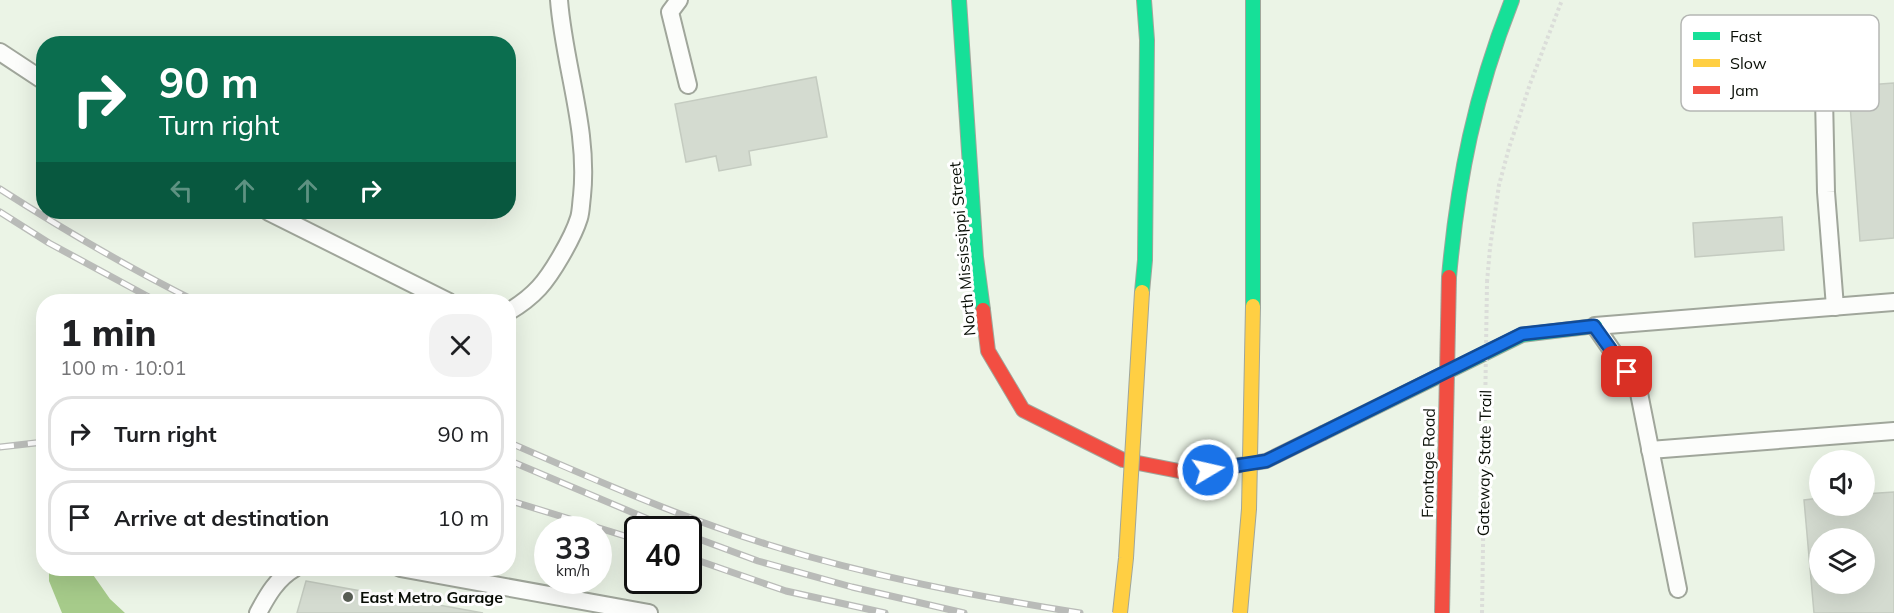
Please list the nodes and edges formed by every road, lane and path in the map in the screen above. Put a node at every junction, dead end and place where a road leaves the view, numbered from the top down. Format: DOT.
graph roads {
  1 [pos="559,0"];
  2 [pos="679,0"];
  3 [pos="959,0"];
  4 [pos="1144,0"];
  5 [pos="1253,0"];
  6 [pos="1512,0"];
  7 [pos="1562,0"];
  8 [pos="0,52"];
  9 [pos="36,76"];
  10 [pos="688,85"];
  11 [pos="1824,111"];
  12 [pos="283,219"];
  13 [pos="433,294"];
  14 [pos="1894,303"];
  15 [pos="516,307"];
  16 [pos="1835,307"];
  17 [pos="1594,326"];
  18 [pos="1894,431"];
  19 [pos="1650,450"];
  20 [pos="282,576"];
  21 [pos="444,576"];
  22 [pos="1678,590"];
  23 [pos="258,613"];
  24 [pos="650,613"];
  25 [pos="1120,613"];
  26 [pos="1240,613"];
  27 [pos="1442,613"];
  28 [pos="1482,613"];
  1 -- 15 [label="lane"];
  2 -- 10 [label="lane"];
  3 -- 17 [label="main road, North Mississippi Street"];
  4 -- 25 [label="main road, bridge"];
  5 -- 26 [label="main road, bridge"];
  6 -- 27 [label="main road, Frontage Road, bridge"];
  7 -- 28 [label="path, Gateway State Trail, bridge"];
  8 -- 9 [label="lane"];
  11 -- 16 [label="lane"];
  12 -- 13 [label="lane"];
  14 -- 16 [label="lane"];
  16 -- 17 [label="lane"];
  17 -- 19 [label="lane"];
  18 -- 19 [label="lane"];
  19 -- 22 [label="lane"];
  20 -- 23 [label="lane"];
  21 -- 24 [label="lane"];
}
